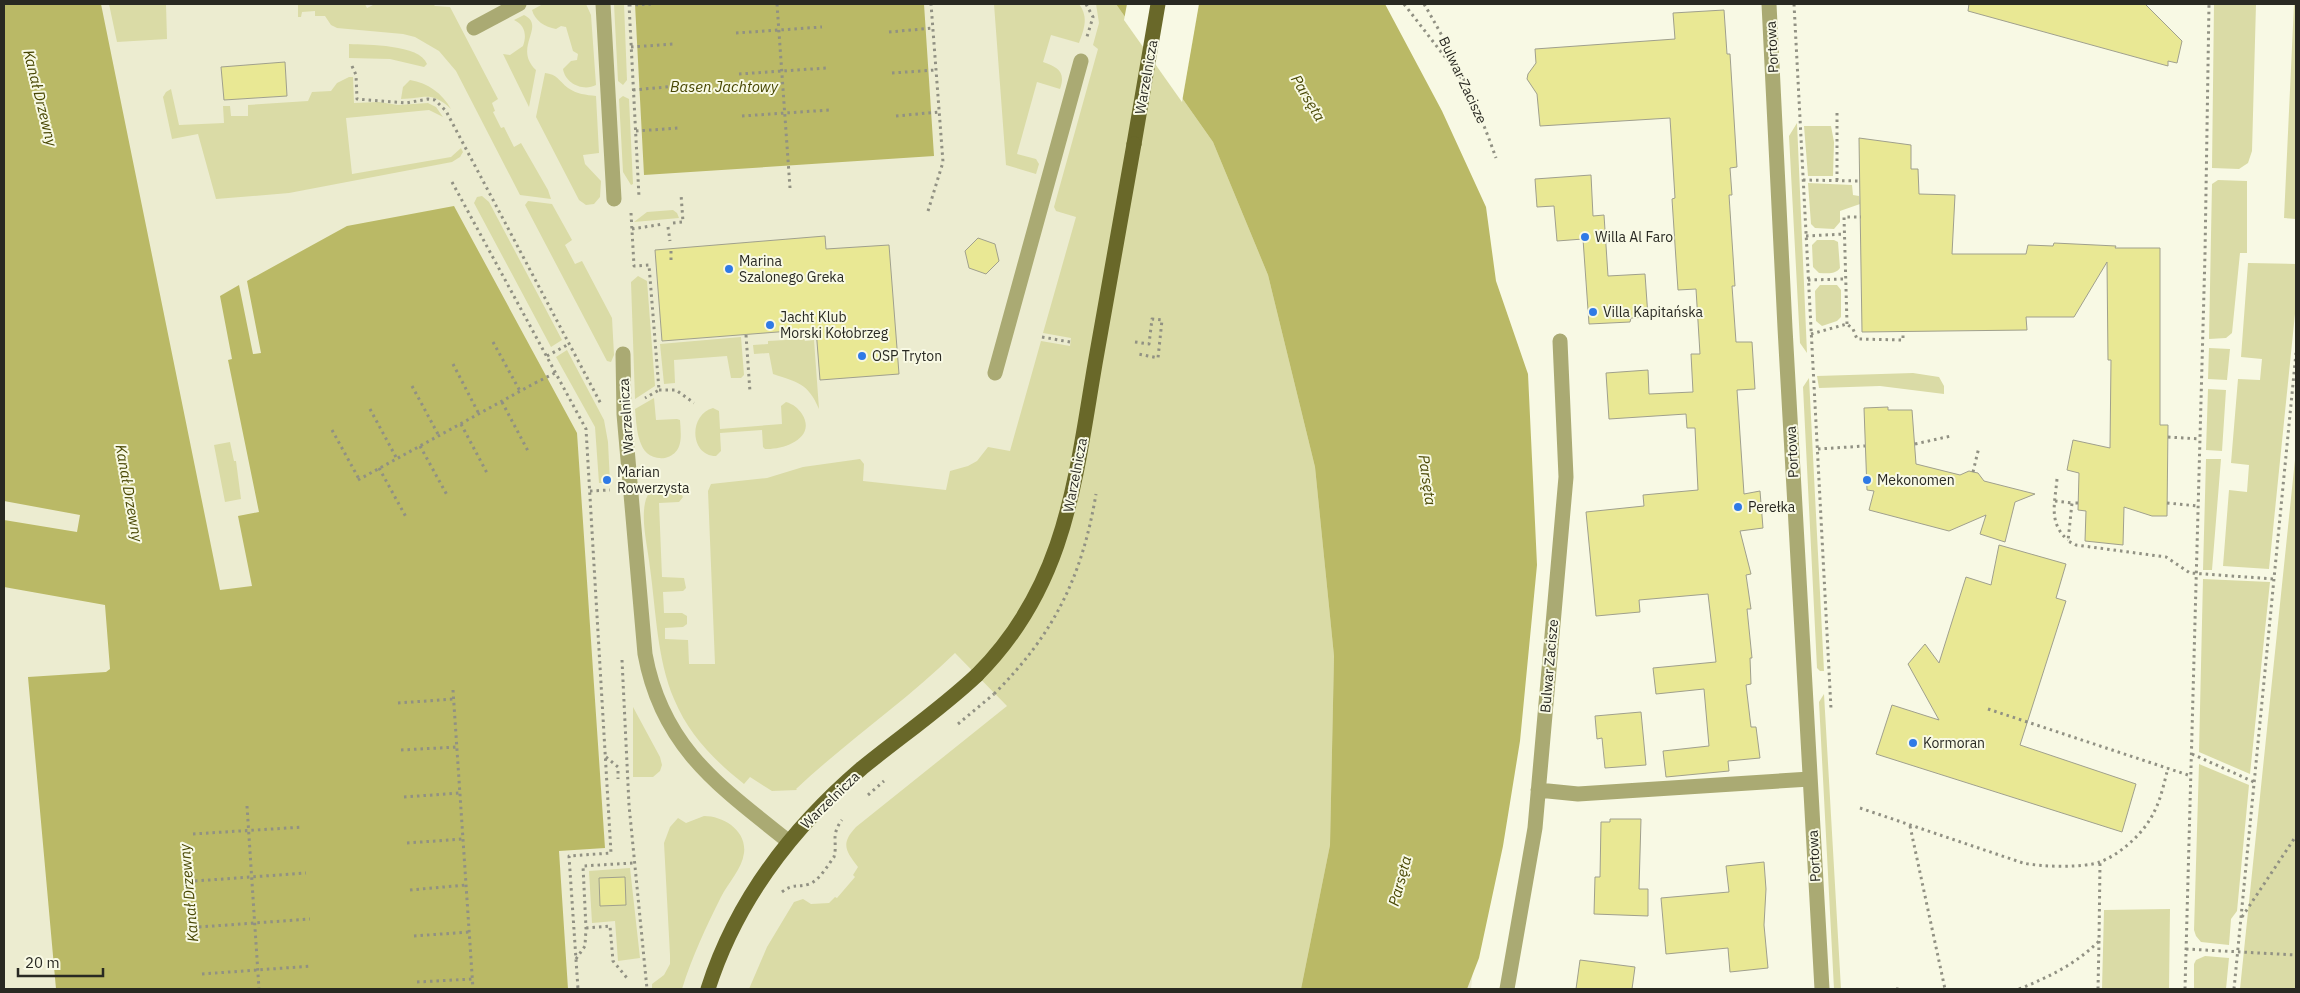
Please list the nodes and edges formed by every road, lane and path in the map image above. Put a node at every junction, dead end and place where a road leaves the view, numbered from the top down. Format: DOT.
graph roads {
  1 [pos="519,4"];
  2 [pos="603,4"];
  3 [pos="654,4"];
  4 [pos="778,4"];
  5 [pos="931,4"];
  6 [pos="1086,4"];
  7 [pos="1158,4"];
  8 [pos="1404,4"];
  9 [pos="1424,4"];
  10 [pos="1770,4"];
  11 [pos="1794,4"];
  12 [pos="2209,4"];
  13 [pos="629,5"];
  14 [pos="822,27"];
  15 [pos="474,28"];
  16 [pos="932,28"];
  17 [pos="779,30"];
  18 [pos="889,32"];
  19 [pos="736,33"];
  20 [pos="674,44"];
  21 [pos="631,47"];
  22 [pos="1081,61"];
  23 [pos="352,66"];
  24 [pos="826,68"];
  25 [pos="936,70"];
  26 [pos="782,71"];
  27 [pos="892,73"];
  28 [pos="739,74"];
  29 [pos="1465,82"];
  30 [pos="677,86"];
  31 [pos="633,90"];
  32 [pos="828,110"];
  33 [pos="939,112"];
  34 [pos="785,113"];
  35 [pos="1837,113"];
  36 [pos="742,116"];
  37 [pos="896,116"];
  38 [pos="679,128"];
  39 [pos="636,131"];
  40 [pos="1496,158"];
  41 [pos="1803,180"];
  42 [pos="1837,181"];
  43 [pos="1860,181"];
  44 [pos="452,182"];
  45 [pos="790,188"];
  46 [pos="681,194"];
  47 [pos="639,197"];
  48 [pos="614,199"];
  49 [pos="631,206"];
  50 [pos="928,210"];
  51 [pos="1860,217"];
  52 [pos="673,223"];
  53 [pos="663,224"];
  54 [pos="668,227"];
  55 [pos="632,229"];
  56 [pos="1844,234"];
  57 [pos="1806,236"];
  58 [pos="670,242"];
  59 [pos="671,251"];
  60 [pos="671,261"];
  61 [pos="1845,279"];
  62 [pos="1808,280"];
  63 [pos="1847,324"];
  64 [pos="1903,331"];
  65 [pos="1811,334"];
  66 [pos="746,335"];
  67 [pos="1042,337"];
  68 [pos="1560,341"];
  69 [pos="494,342"];
  70 [pos="1070,342"];
  71 [pos="1135,342"];
  72 [pos="569,344"];
  73 [pos="2296,353"];
  74 [pos="623,354"];
  75 [pos="1138,354"];
  76 [pos="546,356"];
  77 [pos="452,364"];
  78 [pos="555,372"];
  79 [pos="995,373"];
  80 [pos="535,384"];
  81 [pos="412,386"];
  82 [pos="526,388"];
  83 [pos="659,390"];
  84 [pos="520,392"];
  85 [pos="750,392"];
  86 [pos="643,399"];
  87 [pos="502,402"];
  88 [pos="694,403"];
  89 [pos="603,408"];
  90 [pos="370,409"];
  91 [pos="479,414"];
  92 [pos="461,424"];
  93 [pos="332,430"];
  94 [pos="439,436"];
  95 [pos="1951,436"];
  96 [pos="2168,437"];
  97 [pos="2200,439"];
  98 [pos="1915,444"];
  99 [pos="420,446"];
  100 [pos="1865,446"];
  101 [pos="1979,447"];
  102 [pos="1818,449"];
  103 [pos="528,451"];
  104 [pos="397,459"];
  105 [pos="379,468"];
  106 [pos="1973,472"];
  107 [pos="488,473"];
  108 [pos="2057,479"];
  109 [pos="616,489"];
  110 [pos="590,491"];
  111 [pos="446,495"];
  112 [pos="2055,501"];
  113 [pos="2072,503"];
  114 [pos="2078,503"];
  115 [pos="2167,503"];
  116 [pos="2199,506"];
  117 [pos="406,517"];
  118 [pos="2068,541"];
  119 [pos="2197,574"];
  120 [pos="2274,579"];
  121 [pos="622,656"];
  122 [pos="453,690"];
  123 [pos="994,694"];
  124 [pos="454,699"];
  125 [pos="398,703"];
  126 [pos="1988,709"];
  127 [pos="1831,710"];
  128 [pos="950,729"];
  129 [pos="457,747"];
  130 [pos="401,750"];
  131 [pos="2192,754"];
  132 [pos="606,757"];
  133 [pos="2168,768"];
  134 [pos="2191,776"];
  135 [pos="618,779"];
  136 [pos="1810,779"];
  137 [pos="885,780"];
  138 [pos="2254,782"];
  139 [pos="1538,790"];
  140 [pos="460,793"];
  141 [pos="404,797"];
  142 [pos="866,797"];
  143 [pos="247,806"];
  144 [pos="1860,808"];
  145 [pos="847,815"];
  146 [pos="1910,825"];
  147 [pos="303,827"];
  148 [pos="248,830"];
  149 [pos="193,834"];
  150 [pos="2296,836"];
  151 [pos="463,839"];
  152 [pos="788,841"];
  153 [pos="408,843"];
  154 [pos="2100,862"];
  155 [pos="634,863"];
  156 [pos="306,873"];
  157 [pos="251,877"];
  158 [pos="195,880"];
  159 [pos="466,886"];
  160 [pos="410,890"];
  161 [pos="778,896"];
  162 [pos="2241,917"];
  163 [pos="310,919"];
  164 [pos="254,923"];
  165 [pos="199,927"];
  166 [pos="586,928"];
  167 [pos="469,932"];
  168 [pos="414,936"];
  169 [pos="2099,940"];
  170 [pos="2186,949"];
  171 [pos="2238,951"];
  172 [pos="2296,955"];
  173 [pos="576,959"];
  174 [pos="312,966"];
  175 [pos="257,970"];
  176 [pos="202,974"];
  177 [pos="627,978"];
  178 [pos="472,979"];
  179 [pos="417,982"];
  180 [pos="258,989"];
  181 [pos="472,989"];
  182 [pos="578,989"];
  183 [pos="647,989"];
  184 [pos="708,989"];
  185 [pos="1507,989"];
  186 [pos="1822,989"];
  187 [pos="1896,989"];
  188 [pos="1901,989"];
  189 [pos="1945,989"];
  190 [pos="2019,989"];
  191 [pos="2098,989"];
  192 [pos="2185,989"];
  193 [pos="2234,989"];
  1 -- 15 [label="street"];
  2 -- 48 [label="street"];
  3 -- 13 [label="path"];
  4 -- 17 [label="path"];
  5 -- 16 [label="path"];
  6 -- 22 [label="path"];
  7 -- 152 [label="main road, Warzelnicza, bridge"];
  8 -- 29 [label="path"];
  9 -- 29 [label="path, Bulwar Zacisze"];
  10 -- 136 [label="street, Portowa"];
  11 -- 41 [label="path"];
  12 -- 97 [label="path"];
  13 -- 21 [label="path"];
  14 -- 17 [label="path"];
  16 -- 18 [label="path"];
  16 -- 25 [label="path"];
  17 -- 19 [label="path"];
  17 -- 26 [label="path"];
  20 -- 21 [label="path"];
  21 -- 31 [label="path"];
  22 -- 79 [label="street"];
  23 -- 72 [label="path"];
  24 -- 26 [label="path"];
  25 -- 27 [label="path"];
  25 -- 33 [label="path"];
  26 -- 28 [label="path"];
  26 -- 34 [label="path"];
  29 -- 40 [label="path, Bulwar Zacisze"];
  30 -- 31 [label="path"];
  31 -- 39 [label="path"];
  32 -- 34 [label="path"];
  33 -- 37 [label="path"];
  33 -- 50 [label="path"];
  34 -- 36 [label="path"];
  34 -- 45 [label="path"];
  35 -- 42 [label="path"];
  38 -- 39 [label="path"];
  39 -- 47 [label="path"];
  41 -- 42 [label="path"];
  41 -- 57 [label="path"];
  42 -- 43 [label="path"];
  44 -- 76 [label="path"];
  46 -- 52 [label="path"];
  49 -- 55 [label="path"];
  51 -- 56 [label="path"];
  53 -- 55 [label="path"];
  54 -- 58 [label="path"];
  55 -- 83 [label="path"];
  56 -- 57 [label="path"];
  56 -- 61 [label="path"];
  57 -- 62 [label="path"];
  59 -- 60 [label="path"];
  61 -- 62 [label="path"];
  61 -- 63 [label="path"];
  62 -- 65 [label="path"];
  63 -- 64 [label="path"];
  63 -- 65 [label="path"];
  65 -- 102 [label="path"];
  66 -- 85 [label="path"];
  67 -- 70 [label="path"];
  68 -- 139 [label="street, Bulwar Zacisze"];
  69 -- 84 [label="path"];
  71 -- 75 [label="path"];
  72 -- 76 [label="path"];
  72 -- 89 [label="path"];
  73 -- 120 [label="path"];
  74 -- 152 [label="street, Warzelnicza"];
  76 -- 78 [label="path"];
  77 -- 91 [label="path"];
  78 -- 82 [label="path"];
  78 -- 110 [label="path"];
  80 -- 82 [label="path"];
  81 -- 94 [label="path"];
  82 -- 84 [label="path"];
  83 -- 86 [label="path"];
  83 -- 88 [label="path"];
  84 -- 87 [label="path"];
  87 -- 91 [label="path"];
  87 -- 103 [label="path"];
  90 -- 104 [label="path"];
  91 -- 92 [label="path"];
  92 -- 94 [label="path"];
  92 -- 107 [label="path"];
  93 -- 105 [label="path"];
  94 -- 99 [label="path"];
  95 -- 98 [label="path"];
  96 -- 97 [label="path"];
  97 -- 116 [label="path"];
  99 -- 104 [label="path"];
  99 -- 111 [label="path"];
  100 -- 102 [label="path"];
  101 -- 106 [label="path"];
  102 -- 127 [label="path"];
  104 -- 105 [label="path"];
  105 -- 117 [label="path"];
  108 -- 112 [label="path"];
  109 -- 110 [label="path"];
  110 -- 132 [label="path"];
  112 -- 113 [label="path"];
  112 -- 118 [label="path"];
  113 -- 114 [label="path"];
  113 -- 118 [label="path"];
  115 -- 116 [label="path"];
  116 -- 119 [label="path"];
  118 -- 119 [label="path"];
  119 -- 120 [label="path"];
  119 -- 131 [label="path"];
  120 -- 138 [label="path"];
  121 -- 155 [label="path"];
  122 -- 124 [label="path"];
  123 -- 128 [label="path"];
  124 -- 125 [label="path"];
  124 -- 129 [label="path"];
  126 -- 133 [label="path"];
  129 -- 130 [label="path"];
  129 -- 140 [label="path"];
  131 -- 134 [label="path"];
  131 -- 138 [label="path"];
  132 -- 135 [label="path"];
  132 -- 173 [label="path"];
  133 -- 134 [label="path"];
  133 -- 154 [label="path"];
  134 -- 170 [label="path"];
  136 -- 139 [label="street"];
  136 -- 186 [label="street, Portowa"];
  137 -- 142 [label="path"];
  138 -- 162 [label="path"];
  139 -- 185 [label="street, Bulwar Zacisze"];
  140 -- 141 [label="path"];
  140 -- 151 [label="path"];
  143 -- 148 [label="path"];
  144 -- 146 [label="path"];
  145 -- 161 [label="path"];
  146 -- 154 [label="path"];
  146 -- 189 [label="path"];
  147 -- 148 [label="path"];
  148 -- 149 [label="path"];
  148 -- 157 [label="path"];
  150 -- 162 [label="path"];
  151 -- 153 [label="path"];
  151 -- 159 [label="path"];
  152 -- 184 [label="main road, Warzelnicza"];
  154 -- 169 [label="path"];
  155 -- 166 [label="path"];
  155 -- 183 [label="path"];
  156 -- 157 [label="path"];
  157 -- 158 [label="path"];
  157 -- 164 [label="path"];
  159 -- 160 [label="path"];
  159 -- 167 [label="path"];
  162 -- 171 [label="path"];
  163 -- 164 [label="path"];
  164 -- 165 [label="path"];
  164 -- 175 [label="path"];
  166 -- 173 [label="path"];
  166 -- 177 [label="path"];
  167 -- 168 [label="path"];
  167 -- 178 [label="path"];
  169 -- 190 [label="path"];
  169 -- 191 [label="path"];
  170 -- 171 [label="path"];
  170 -- 192 [label="path"];
  171 -- 172 [label="path"];
  171 -- 193 [label="path"];
  173 -- 182 [label="path"];
  174 -- 175 [label="path"];
  175 -- 176 [label="path"];
  175 -- 180 [label="path"];
  178 -- 179 [label="path"];
  178 -- 181 [label="path"];
  187 -- 188 [label="path"];
}
